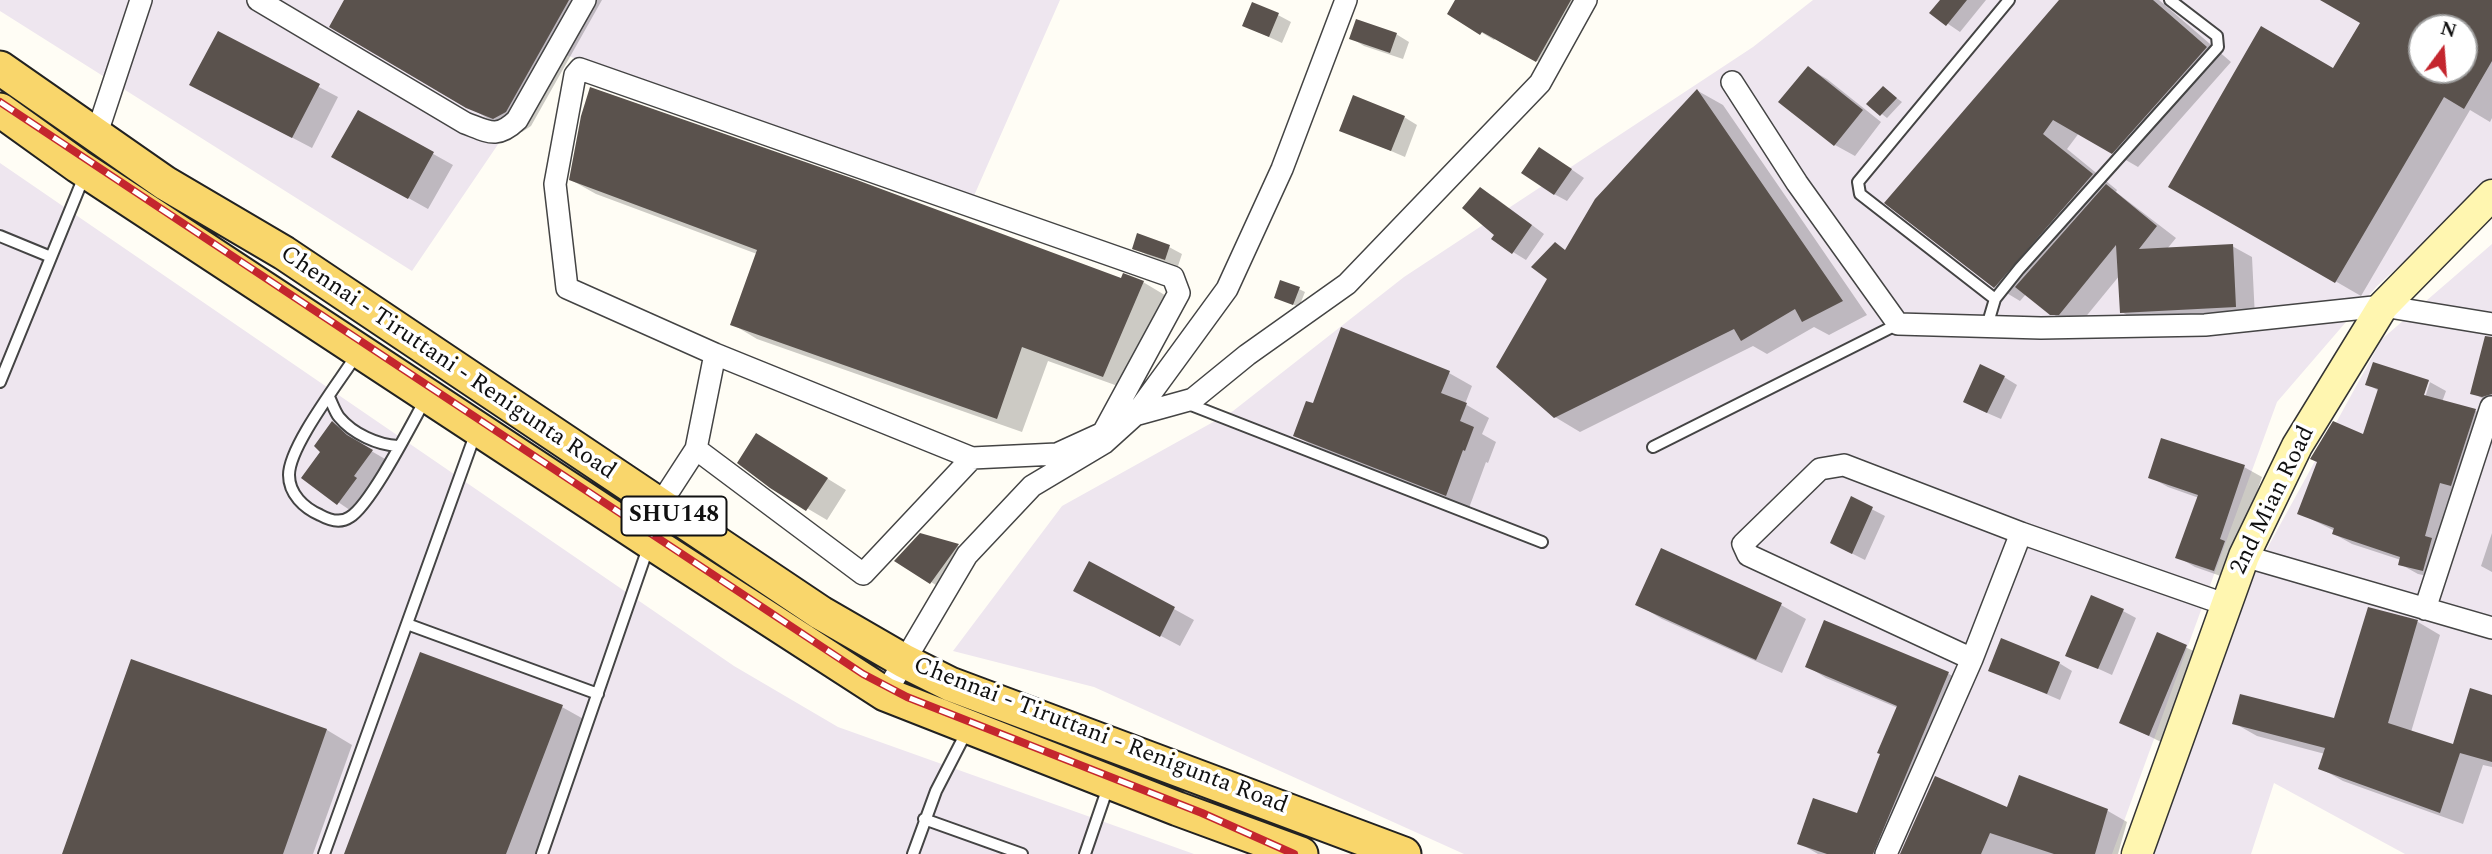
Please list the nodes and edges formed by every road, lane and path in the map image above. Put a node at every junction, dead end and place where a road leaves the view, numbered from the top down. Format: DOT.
graph roads {
  1 [pos="141,0"];
  2 [pos="258,0"];
  3 [pos="585,0"];
  4 [pos="1346,0"];
  5 [pos="1586,0"];
  6 [pos="2009,0"];
  7 [pos="2170,0"];
  8 [pos="0,68"];
  9 [pos="1732,82"];
  10 [pos="0,110"];
  11 [pos="96,136"];
  12 [pos="86,171"];
  13 [pos="2492,195"];
  14 [pos="0,236"];
  15 [pos="51,257"];
  16 [pos="1995,299"];
  17 [pos="2383,306"];
  18 [pos="1898,324"];
  19 [pos="2492,324"];
  20 [pos="1987,327"];
  21 [pos="360,350"];
  22 [pos="715,354"];
  23 [pos="0,382"];
  24 [pos="428,394"];
  25 [pos="329,397"];
  26 [pos="1184,402"];
  27 [pos="2491,407"];
  28 [pos="1135,415"];
  29 [pos="478,427"];
  30 [pos="398,446"];
  31 [pos="1653,447"];
  32 [pos="696,449"];
  33 [pos="972,458"];
  34 [pos="659,506"];
  35 [pos="2021,533"];
  36 [pos="650,542"];
  37 [pos="1542,542"];
  38 [pos="2244,556"];
  39 [pos="2227,605"];
  40 [pos="2425,609"];
  41 [pos="407,624"];
  42 [pos="2492,628"];
  43 [pos="1972,659"];
  44 [pos="904,661"];
  45 [pos="598,694"];
  46 [pos="885,694"];
  47 [pos="969,727"];
  48 [pos="1166,764"];
  49 [pos="1110,782"];
  50 [pos="1154,799"];
  51 [pos="924,819"];
  52 [pos="324,854"];
  53 [pos="542,854"];
  54 [pos="913,854"];
  55 [pos="1022,854"];
  56 [pos="1086,854"];
  57 [pos="1301,854"];
  58 [pos="1404,854"];
  59 [pos="1886,854"];
  60 [pos="2137,854"];
  1 -- 11 [label="street"];
  2 -- 3 [label="street"];
  4 -- 28 [label="street"];
  5 -- 26 [label="street"];
  6 -- 16 [label="lane"];
  7 -- 16 [label="lane"];
  8 -- 11 [label="main road, Chennai - Tiruttani - Renigunta Road / SHU148"];
  9 -- 18 [label="street"];
  10 -- 12 [label="main road, Chennai - Tiruttani - Renigunta Road / SHU148"];
  11 -- 34 [label="main road, Chennai - Tiruttani - Renigunta Road / SHU148"];
  12 -- 15 [label="lane"];
  12 -- 21 [label="main road, Chennai - Tiruttani - Renigunta Road / SHU148"];
  13 -- 17 [label="main road, 2nd Mian Road"];
  14 -- 15 [label="lane"];
  15 -- 23 [label="lane"];
  16 -- 20 [label="lane"];
  17 -- 19 [label="street"];
  17 -- 20 [label="street"];
  17 -- 38 [label="main road, 2nd Mian Road"];
  18 -- 20 [label="street"];
  18 -- 31 [label="lane"];
  21 -- 24 [label="main road, Chennai - Tiruttani - Renigunta Road / SHU148"];
  21 -- 25 [label="lane"];
  22 -- 32 [label="street"];
  22 -- 33 [label="street"];
  22 -- 33 [label="street"];
  24 -- 29 [label="main road, Chennai - Tiruttani - Renigunta Road / SHU148"];
  24 -- 30 [label="lane"];
  25 -- 30 [label="lane"];
  25 -- 30 [label="lane"];
  26 -- 28 [label="street"];
  26 -- 37 [label="lane"];
  27 -- 40 [label="street"];
  28 -- 44 [label="street"];
  29 -- 36 [label="main road, Chennai - Tiruttani - Renigunta Road / SHU148"];
  29 -- 41 [label="lane"];
  32 -- 33 [label="street"];
  32 -- 34 [label="street"];
  34 -- 44 [label="main road, Chennai - Tiruttani - Renigunta Road / SHU148"];
  35 -- 39 [label="street"];
  35 -- 43 [label="street"];
  35 -- 43 [label="street"];
  36 -- 45 [label="lane"];
  36 -- 46 [label="main road, Chennai - Tiruttani - Renigunta Road / SHU148"];
  38 -- 39 [label="main road, 2nd Mian Road"];
  38 -- 40 [label="street"];
  39 -- 60 [label="main road, 2nd Mian Road"];
  40 -- 42 [label="street"];
  41 -- 45 [label="lane"];
  41 -- 52 [label="lane"];
  43 -- 59 [label="street"];
  44 -- 46 [label="street"];
  44 -- 48 [label="main road, Chennai - Tiruttani - Renigunta Road / SHU148"];
  45 -- 53 [label="lane"];
  46 -- 47 [label="main road, Chennai - Tiruttani - Renigunta Road / SHU148"];
  47 -- 49 [label="main road, Chennai - Tiruttani - Renigunta Road / SHU148"];
  47 -- 51 [label="lane"];
  48 -- 50 [label="main road"];
  48 -- 58 [label="main road, Chennai - Tiruttani - Renigunta Road / SHU148"];
  49 -- 50 [label="main road, Chennai - Tiruttani - Renigunta Road / SHU148"];
  49 -- 56 [label="lane"];
  50 -- 57 [label="main road, Chennai - Tiruttani - Renigunta Road / SHU148"];
  51 -- 54 [label="lane"];
  51 -- 55 [label="lane"];
}
